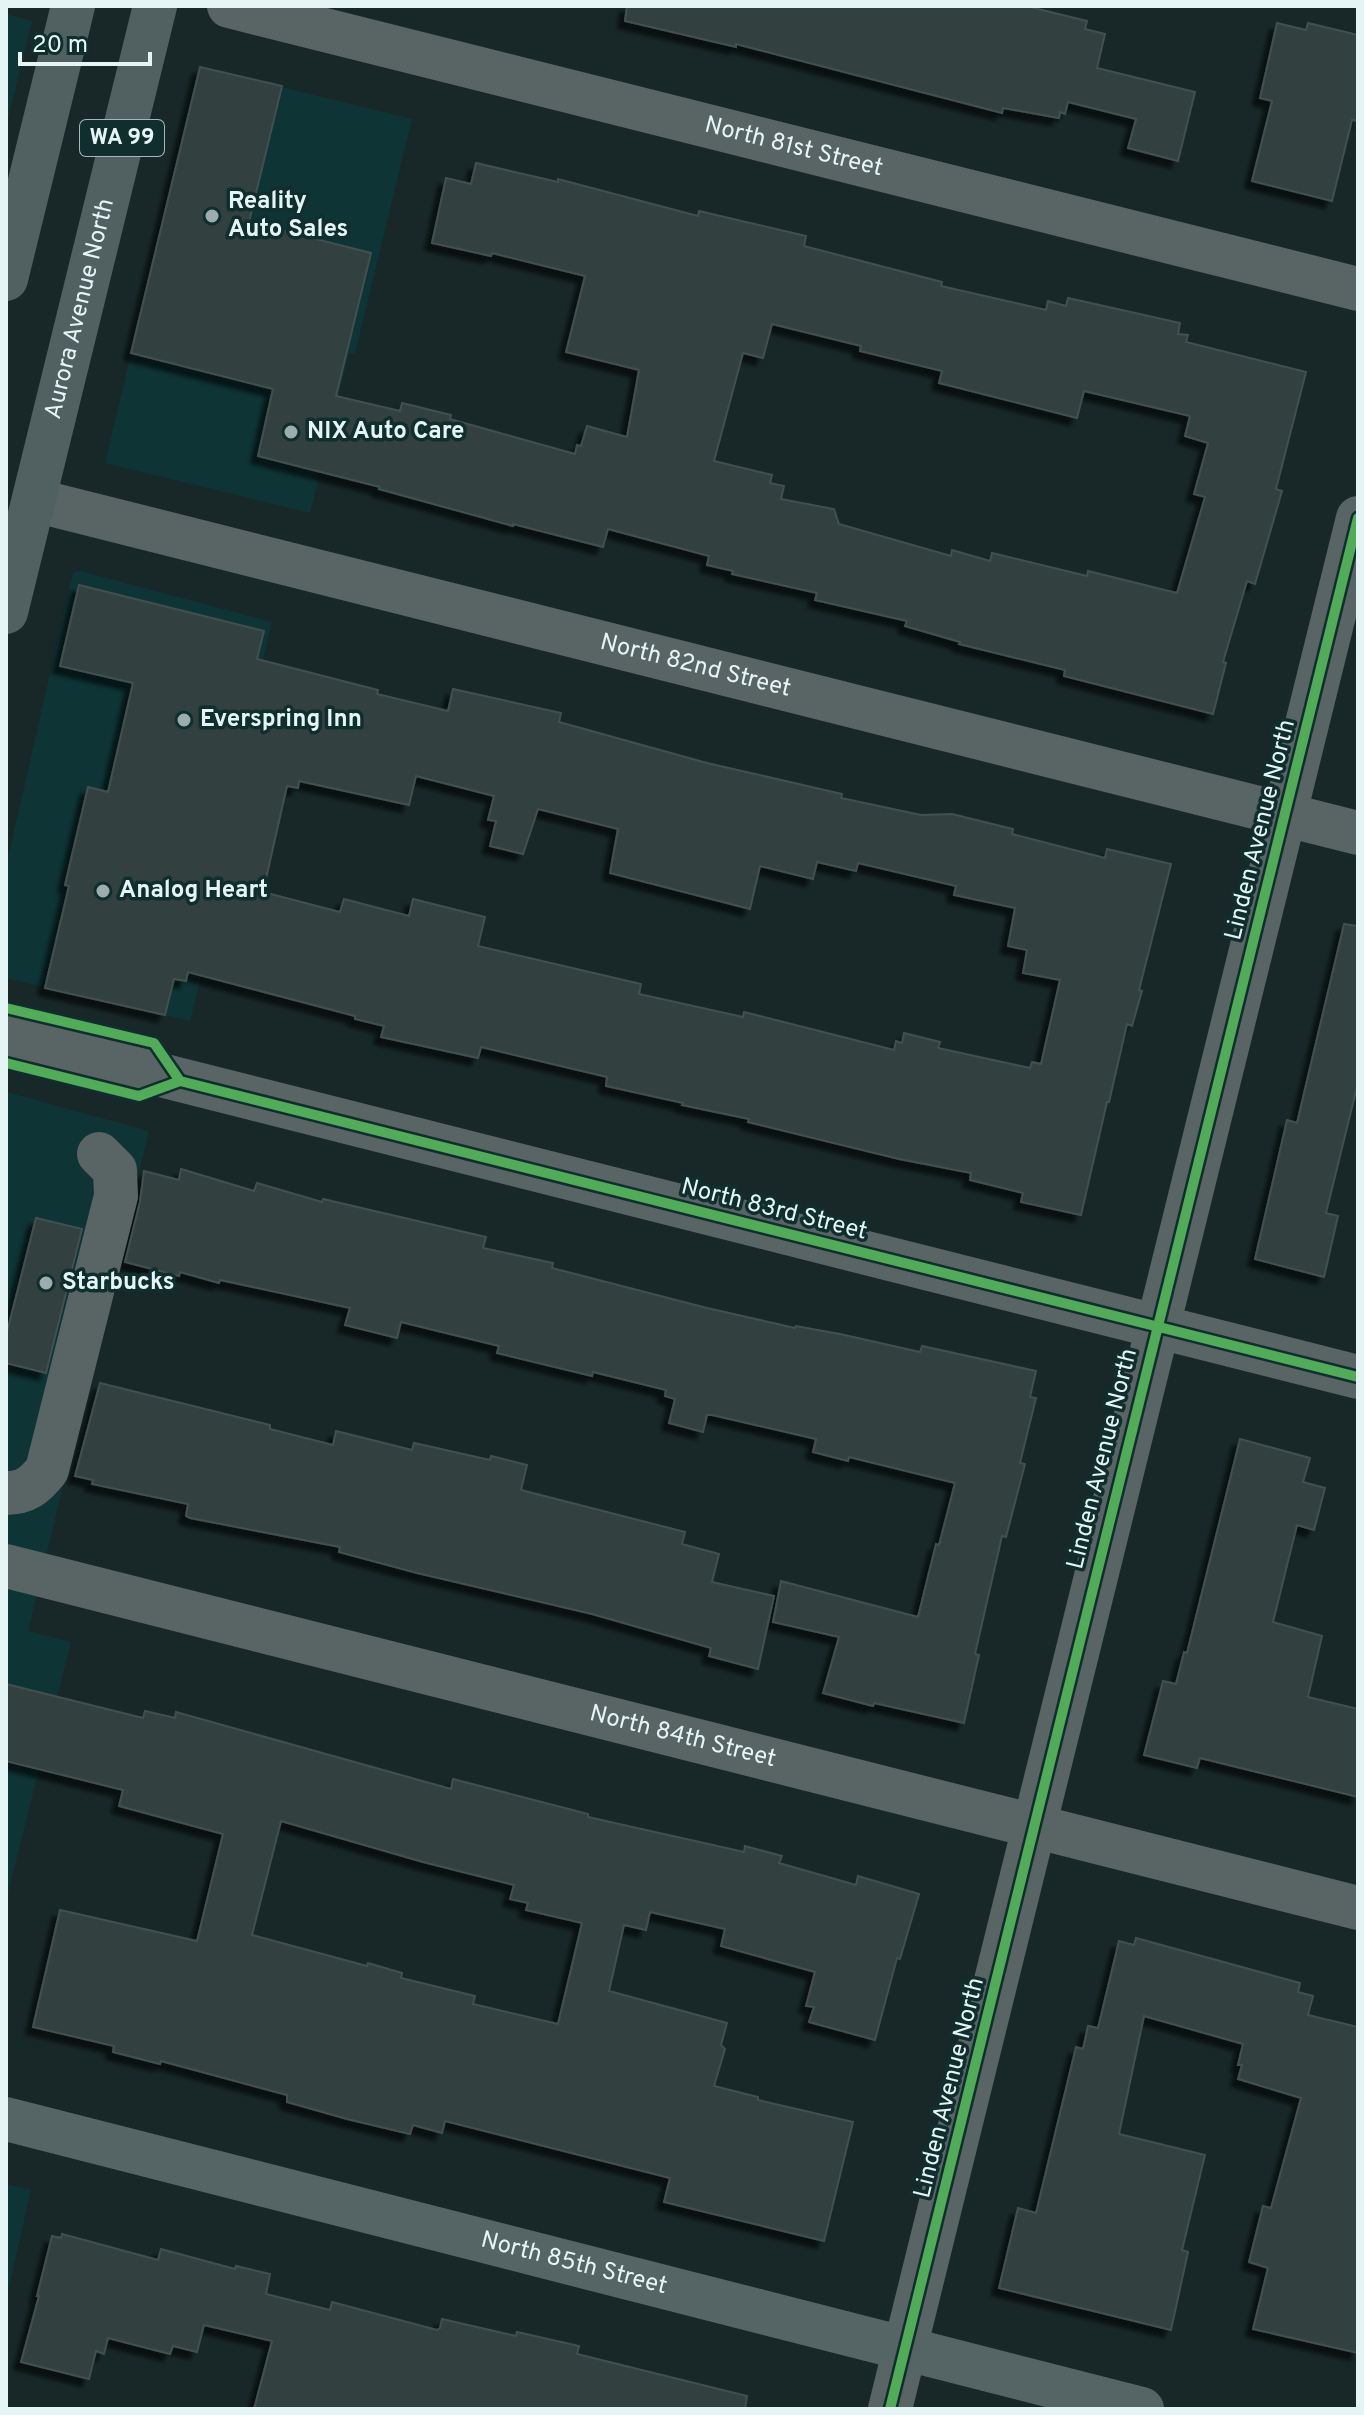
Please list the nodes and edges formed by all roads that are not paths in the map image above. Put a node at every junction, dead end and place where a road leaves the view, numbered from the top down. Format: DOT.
graph roads {
  1 [pos="73,6"];
  2 [pos="155,6"];
  3 [pos="229,6"];
  4 [pos="6,279"];
  5 [pos="1358,289"];
  6 [pos="34,500"];
  7 [pos="1358,518"];
  8 [pos="6,612"];
  9 [pos="1286,815"];
  10 [pos="1358,833"];
  11 [pos="6,1036"];
  12 [pos="99,1154"];
  13 [pos="1156,1327"];
  14 [pos="1358,1377"];
  15 [pos="6,1493"];
  16 [pos="6,1566"];
  17 [pos="1036,1825"];
  18 [pos="1358,1908"];
  19 [pos="6,2119"];
  20 [pos="906,2349"];
  21 [pos="890,2409"];
  22 [pos="1142,2409"];
  1 -- 4 [label="highway, WA 99"];
  2 -- 6 [label="highway, Aurora Avenue North / WA 99"];
  3 -- 5 [label="street, North 81st Street"];
  6 -- 8 [label="highway, Aurora Avenue North / WA 99"];
  6 -- 9 [label="street, North 82nd Street"];
  7 -- 9 [label="street, Linden Avenue North"];
  9 -- 10 [label="street, North 82nd Street"];
  9 -- 13 [label="street, Linden Avenue North"];
  11 -- 13 [label="street, North 83rd Street"];
  12 -- 15 [label="street"];
  13 -- 14 [label="street, North 83rd Street"];
  13 -- 17 [label="street, Linden Avenue North"];
  16 -- 17 [label="street, North 84th Street"];
  17 -- 18 [label="street, North 84th Street"];
  17 -- 20 [label="street, Linden Avenue North"];
  19 -- 20 [label="main road, North 85th Street"];
  20 -- 21 [label="street, Linden Avenue North"];
  20 -- 22 [label="main road, North 85th Street"];
}
